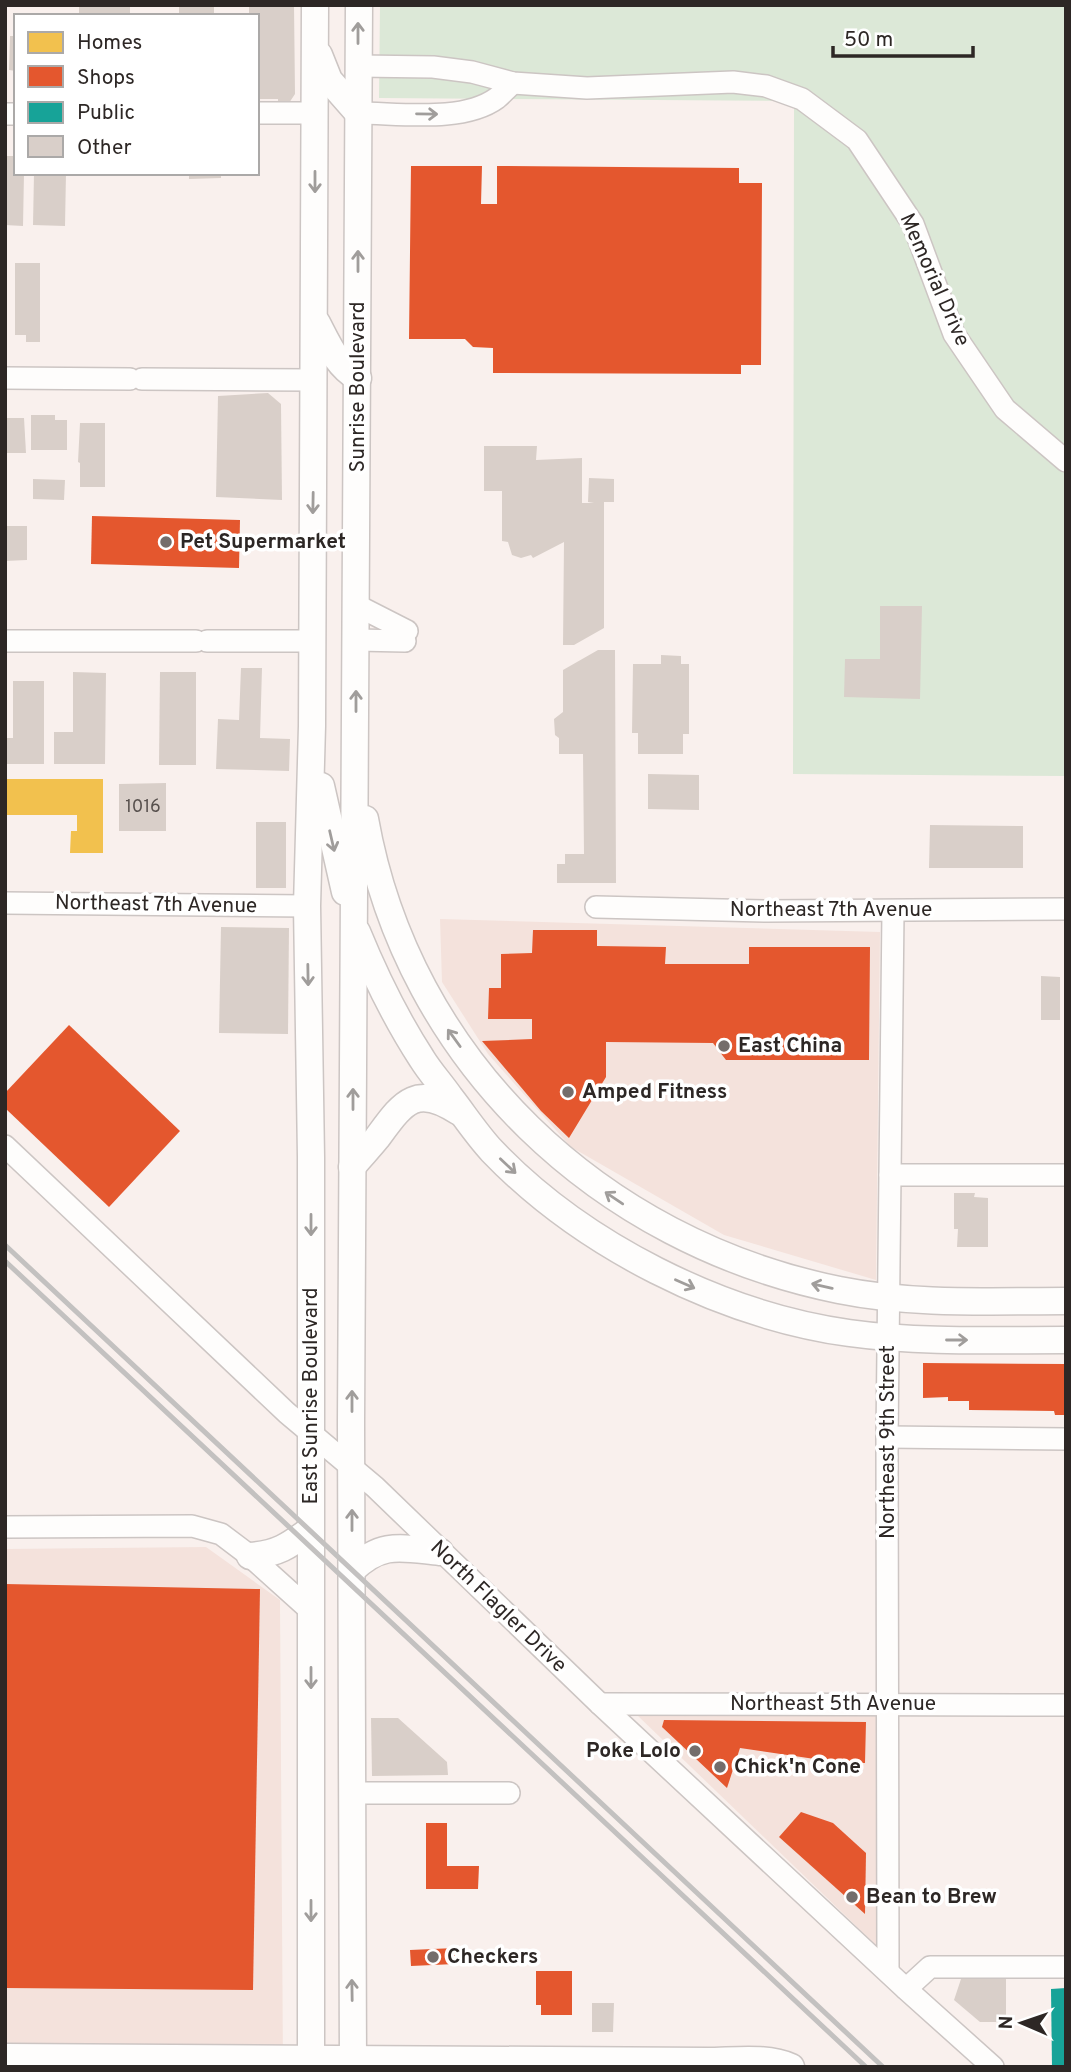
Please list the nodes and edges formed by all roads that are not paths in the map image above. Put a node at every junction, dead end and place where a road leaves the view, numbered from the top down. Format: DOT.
graph roads {
  1 [pos="315,5"];
  2 [pos="359,5"];
  3 [pos="315,47"];
  4 [pos="358,66"];
  5 [pos="513,83"];
  6 [pos="259,113"];
  7 [pos="315,113"];
  8 [pos="358,113"];
  9 [pos="315,318"];
  10 [pos="5,378"];
  11 [pos="358,378"];
  12 [pos="315,380"];
  13 [pos="1066,461"];
  14 [pos="356,605"];
  15 [pos="356,640"];
  16 [pos="5,641"];
  17 [pos="312,641"];
  18 [pos="312,726"];
  19 [pos="356,769"];
  20 [pos="5,903"];
  21 [pos="307,906"];
  22 [pos="596,907"];
  23 [pos="1066,909"];
  24 [pos="893,912"];
  25 [pos="354,922"];
  26 [pos="464,1115"];
  27 [pos="5,1146"];
  28 [pos="352,1167"];
  29 [pos="890,1175"];
  30 [pos="1066,1175"];
  31 [pos="889,1298"];
  32 [pos="1066,1301"];
  33 [pos="889,1338"];
  34 [pos="1066,1340"];
  35 [pos="310,1435"];
  36 [pos="887,1437"];
  37 [pos="1066,1439"];
  38 [pos="352,1470"];
  39 [pos="5,1527"];
  40 [pos="310,1531"];
  41 [pos="440,1552"];
  42 [pos="250,1556"];
  43 [pos="352,1570"];
  44 [pos="310,1610"];
  45 [pos="351,1675"];
  46 [pos="888,1703"];
  47 [pos="600,1704"];
  48 [pos="1066,1704"];
  49 [pos="351,1793"];
  50 [pos="509,1793"];
  51 [pos="1066,1967"];
  52 [pos="888,1971"];
  53 [pos="906,1989"];
  54 [pos="5,2057"];
  55 [pos="311,2062"];
  56 [pos="353,2062"];
  57 [pos="791,2067"];
  58 [pos="993,2067"];
  1 -- 3 [label="main road, Sunrise Boulevard"];
  4 -- 2 [label="main road, Sunrise Boulevard, one-way"];
  3 -- 7 [label="main road, Sunrise Boulevard"];
  3 -- 8 [label="main road"];
  4 -- 5 [label="street, Memorial Drive"];
  4 -- 8 [label="main road, Sunrise Boulevard"];
  8 -- 5 [label="street, one-way"];
  5 -- 13 [label="street, Memorial Drive"];
  6 -- 7 [label="street"];
  7 -- 9 [label="main road, Sunrise Boulevard, one-way"];
  11 -- 8 [label="main road, Sunrise Boulevard, one-way"];
  9 -- 11 [label="main road"];
  9 -- 12 [label="main road, Sunrise Boulevard"];
  10 -- 12 [label="street"];
  11 -- 14 [label="main road, Sunrise Boulevard"];
  12 -- 17 [label="main road, Sunrise Boulevard, one-way"];
  14 -- 15 [label="main road, Sunrise Boulevard"];
  14 -- 15 [label="street"];
  19 -- 15 [label="main road, Sunrise Boulevard, one-way"];
  16 -- 17 [label="street"];
  17 -- 18 [label="main road, Sunrise Boulevard"];
  18 -- 21 [label="main road, East Sunrise Boulevard"];
  18 -- 25 [label="main road, one-way"];
  19 -- 25 [label="main road, East Sunrise Boulevard"];
  31 -- 19 [label="main road, one-way"];
  20 -- 21 [label="street, Northeast 7th Avenue"];
  21 -- 35 [label="main road, East Sunrise Boulevard, one-way"];
  22 -- 24 [label="street, Northeast 7th Avenue"];
  23 -- 24 [label="street, Northeast 7th Avenue"];
  24 -- 29 [label="street, Northeast 9th Street"];
  25 -- 26 [label="main road"];
  28 -- 25 [label="main road, East Sunrise Boulevard, one-way"];
  26 -- 28 [label="main road"];
  26 -- 33 [label="main road, one-way"];
  27 -- 35 [label="street, North Flagler Drive"];
  38 -- 28 [label="main road, East Sunrise Boulevard, one-way"];
  29 -- 30 [label="street"];
  29 -- 31 [label="street, Northeast 9th Street"];
  31 -- 32 [label="main road"];
  31 -- 33 [label="street, Northeast 9th Street"];
  33 -- 34 [label="main road, one-way"];
  33 -- 36 [label="street, Northeast 9th Street"];
  35 -- 38 [label="street, North Flagler Drive"];
  35 -- 40 [label="main road, East Sunrise Boulevard"];
  36 -- 37 [label="street"];
  36 -- 46 [label="street, Northeast 9th Street"];
  38 -- 41 [label="street, North Flagler Drive"];
  43 -- 38 [label="main road, East Sunrise Boulevard, one-way"];
  39 -- 42 [label="street"];
  40 -- 42 [label="main road"];
  40 -- 44 [label="main road, East Sunrise Boulevard"];
  41 -- 43 [label="main road"];
  41 -- 47 [label="street, North Flagler Drive"];
  42 -- 44 [label="street"];
  43 -- 45 [label="main road, East Sunrise Boulevard"];
  44 -- 45 [label="main road"];
  44 -- 55 [label="main road, East Sunrise Boulevard, one-way"];
  45 -- 49 [label="main road, East Sunrise Boulevard"];
  46 -- 47 [label="street, Northeast 5th Avenue"];
  46 -- 48 [label="street, Northeast 5th Avenue"];
  46 -- 52 [label="street, Northeast 9th Street"];
  47 -- 52 [label="street, North Flagler Drive"];
  49 -- 50 [label="street"];
  56 -- 49 [label="main road, East Sunrise Boulevard, one-way"];
  51 -- 53 [label="street"];
  52 -- 53 [label="street, North Flagler Drive"];
  53 -- 58 [label="street, North Flagler Drive"];
  54 -- 55 [label="main road"];
  55 -- 56 [label="main road"];
  56 -- 57 [label="main road"];
}
